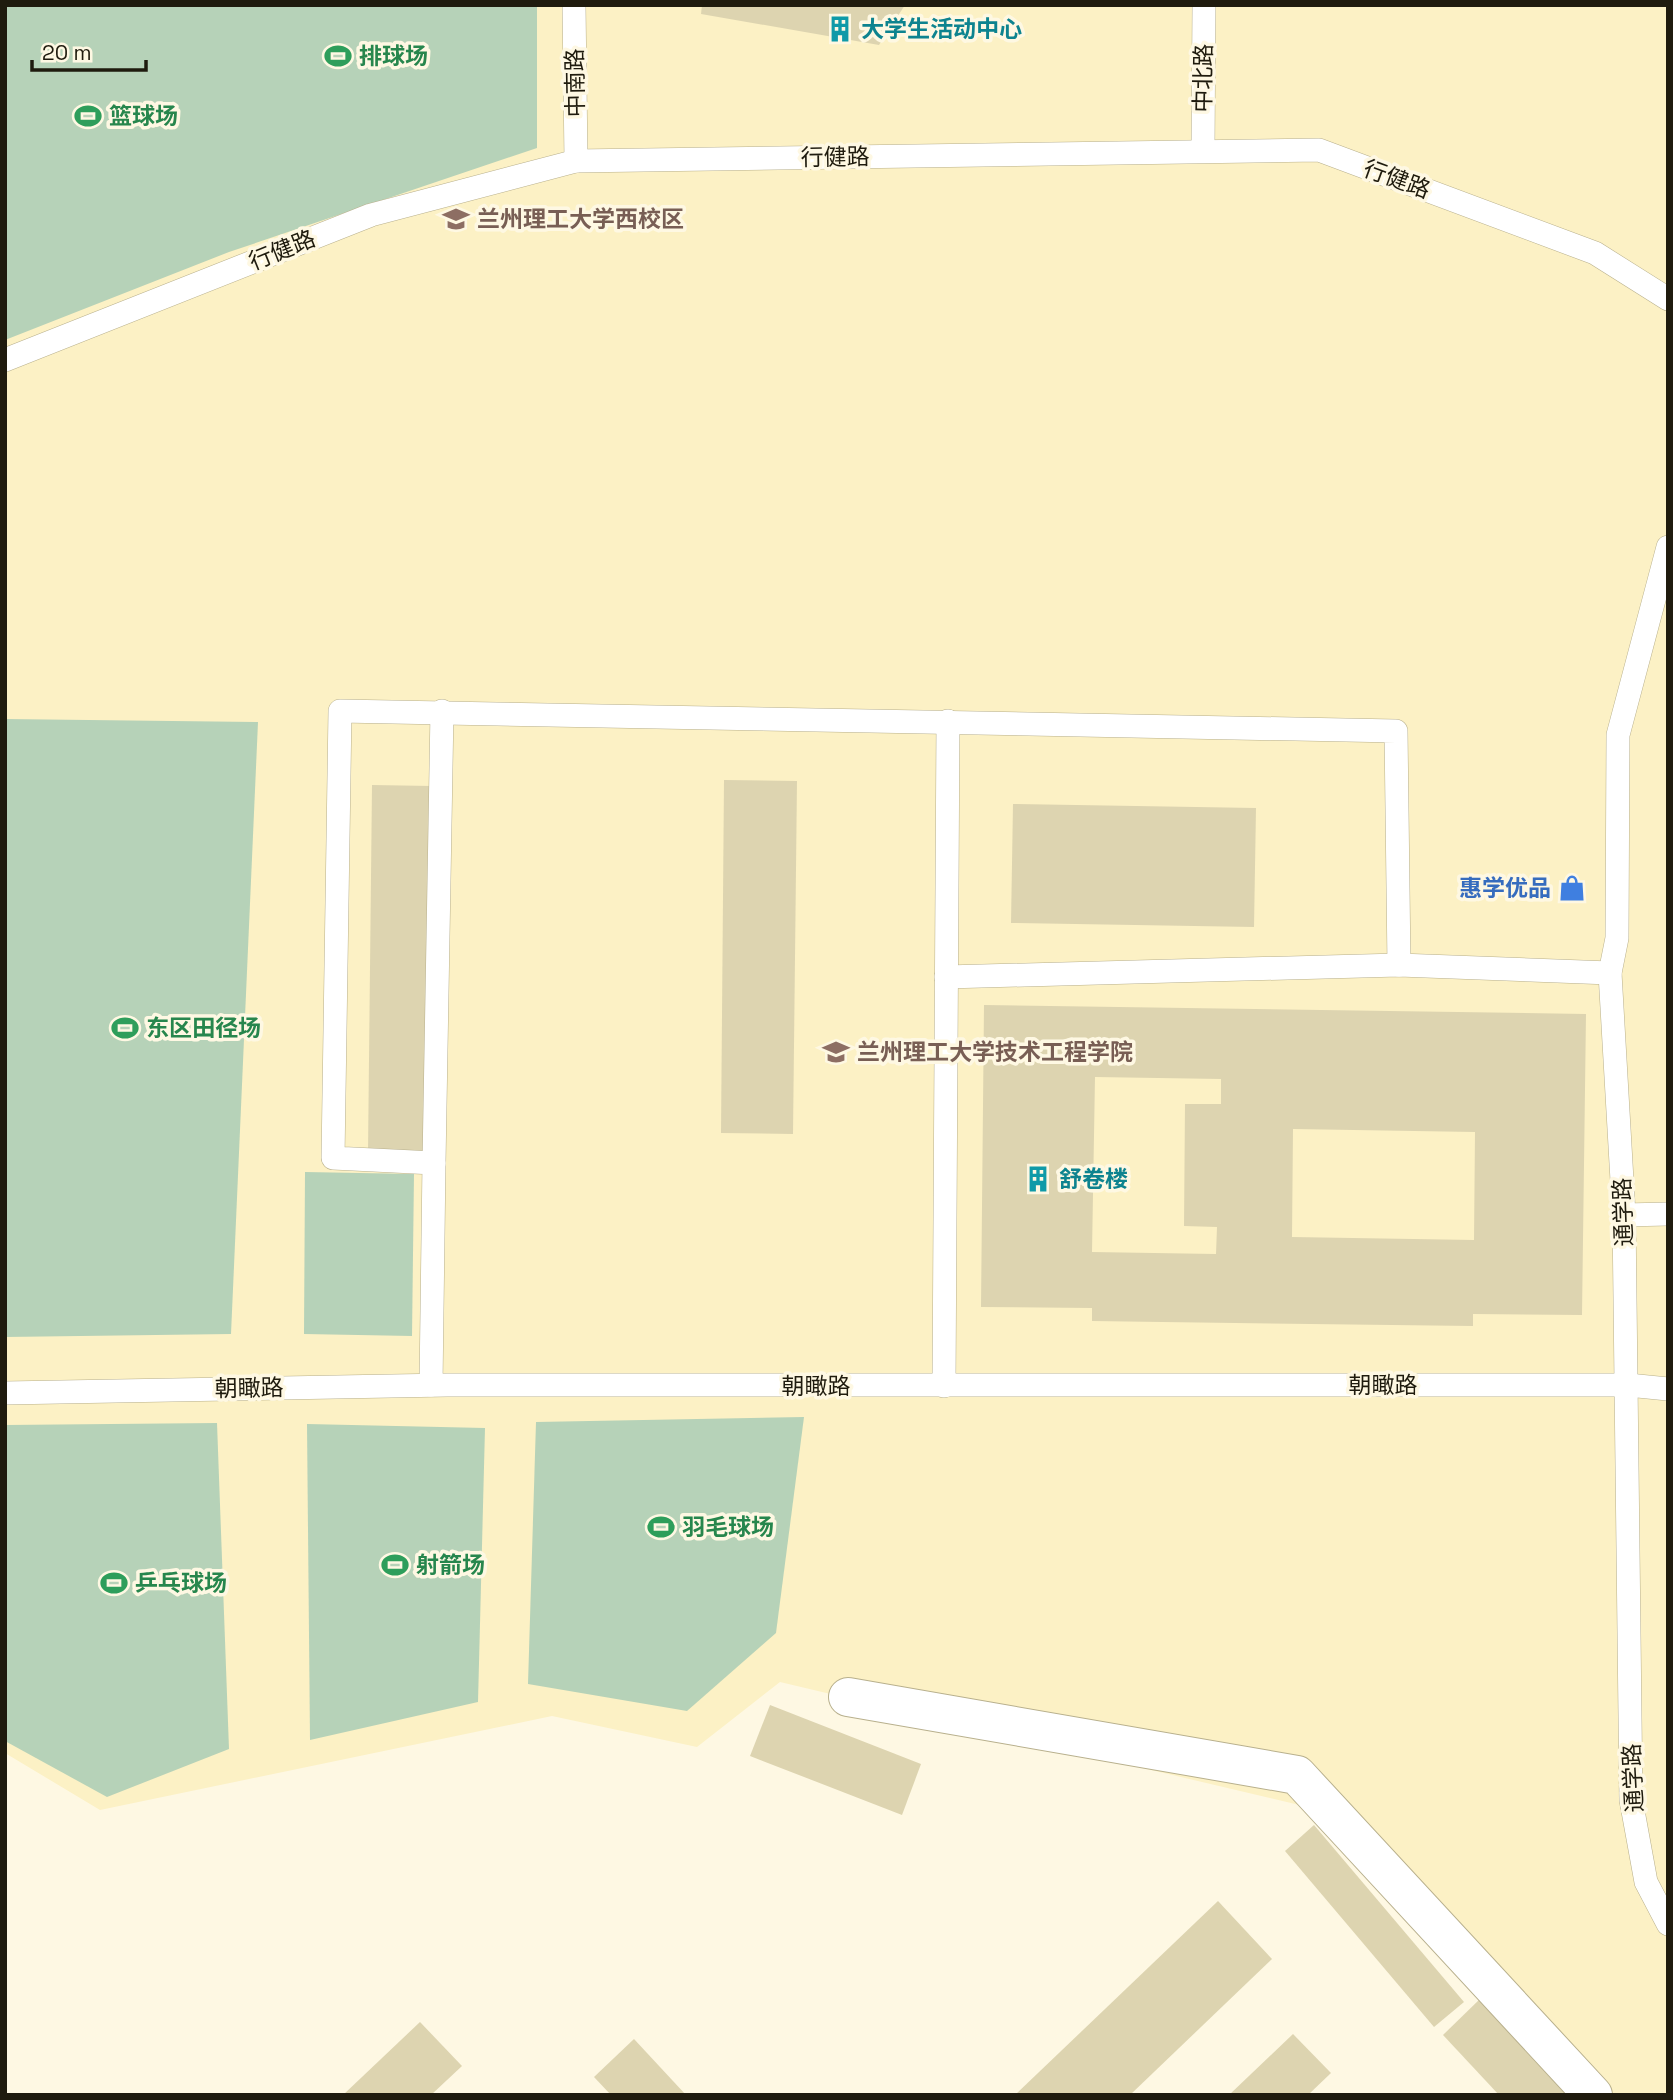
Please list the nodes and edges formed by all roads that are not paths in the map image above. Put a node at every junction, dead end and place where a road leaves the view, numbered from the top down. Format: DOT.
graph roads {
  1 [pos="574,5"];
  2 [pos="1204,5"];
  3 [pos="1203,150"];
  4 [pos="576,161"];
  5 [pos="1668,299"];
  6 [pos="5,360"];
  7 [pos="1668,547"];
  8 [pos="442,712"];
  9 [pos="948,721"];
  10 [pos="1399,965"];
  11 [pos="1610,973"];
  12 [pos="946,977"];
  13 [pos="434,1163"];
  14 [pos="1624,1214"];
  15 [pos="1668,1214"];
  16 [pos="431,1385"];
  17 [pos="1628,1385"];
  18 [pos="944,1386"];
  19 [pos="1668,1389"];
  20 [pos="5,1393"];
  21 [pos="848,1697"];
  22 [pos="1657,1882"];
  23 [pos="1668,1924"];
  24 [pos="1593,2095"];
  1 -- 4 [label="lane, 中南路"];
  2 -- 3 [label="lane, 中北路"];
  3 -- 4 [label="lane, 行健路"];
  3 -- 5 [label="lane, 行健路"];
  4 -- 6 [label="lane, 行健路"];
  7 -- 11 [label="lane, 通学路"];
  8 -- 9 [label="lane"];
  8 -- 13 [label="lane"];
  8 -- 13 [label="lane"];
  9 -- 10 [label="lane"];
  9 -- 12 [label="lane"];
  10 -- 11 [label="lane"];
  10 -- 12 [label="lane"];
  11 -- 14 [label="lane, 通学路"];
  12 -- 18 [label="lane"];
  13 -- 16 [label="lane"];
  14 -- 15 [label="lane"];
  14 -- 17 [label="lane, 通学路"];
  16 -- 18 [label="lane, 朝瞰路"];
  16 -- 20 [label="lane, 朝瞰路"];
  17 -- 18 [label="lane, 朝瞰路"];
  17 -- 19 [label="lane, 朝瞰路"];
  17 -- 22 [label="lane, 通学路"];
  21 -- 24 [label="street"];
  22 -- 23 [label="lane, 通学路"];
}
